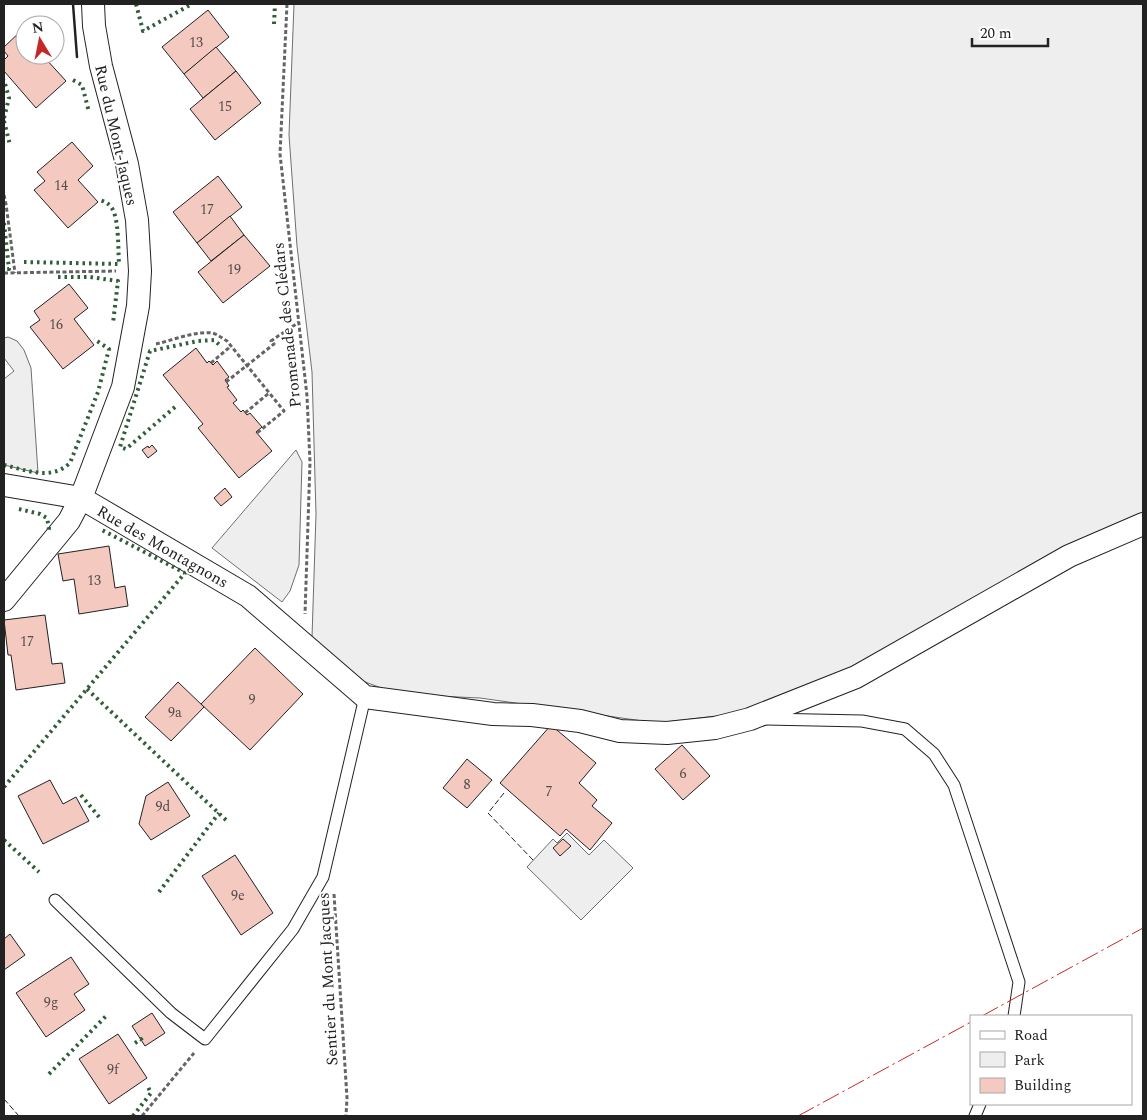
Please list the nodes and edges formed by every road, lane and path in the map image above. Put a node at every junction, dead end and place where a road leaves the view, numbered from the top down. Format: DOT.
graph roads {
  1 [pos="93,4"];
  2 [pos="287,4"];
  3 [pos="4,195"];
  4 [pos="140,271"];
  5 [pos="4,273"];
  6 [pos="15,273"];
  7 [pos="299,322"];
  8 [pos="231,346"];
  9 [pos="131,349"];
  10 [pos="211,363"];
  11 [pos="246,365"];
  12 [pos="226,382"];
  13 [pos="269,393"];
  14 [pos="245,413"];
  15 [pos="257,434"];
  16 [pos="4,485"];
  17 [pos="81,498"];
  18 [pos="1143,524"];
  19 [pos="4,600"];
  20 [pos="304,644"];
  21 [pos="365,697"];
  22 [pos="750,718"];
  23 [pos="334,889"];
  24 [pos="55,900"];
  25 [pos="1014,1015"];
  26 [pos="205,1039"];
  27 [pos="142,1116"];
  28 [pos="346,1116"];
  1 -- 4 [label="street, Rue du Mont-Jaques"];
  2 -- 7 [label="path, Promenade des Clédars"];
  3 -- 6 [label="path"];
  4 -- 6 [label="path"];
  4 -- 9 [label="street, Rue du Mont-Jaques"];
  5 -- 6 [label="path"];
  7 -- 11 [label="path"];
  7 -- 20 [label="path, Promenade des Clédars"];
  8 -- 9 [label="path"];
  8 -- 10 [label="path"];
  8 -- 11 [label="path"];
  9 -- 17 [label="street, Rue du Mont-Jaques"];
  11 -- 12 [label="path"];
  11 -- 13 [label="path"];
  13 -- 14 [label="path"];
  13 -- 15 [label="path"];
  16 -- 17 [label="street, Rue des Montagnons"];
  17 -- 19 [label="street, Rue du Mont-Jaques"];
  17 -- 20 [label="street, Rue des Montagnons"];
  18 -- 22 [label="street"];
  20 -- 21 [label="street, Rue des Montagnons"];
  21 -- 22 [label="street"];
  21 -- 26 [label="lane"];
  22 -- 25 [label="lane"];
  23 -- 28 [label="path, Sentier du Mont Jacques"];
  24 -- 26 [label="lane"];
  26 -- 27 [label="path"];
}
